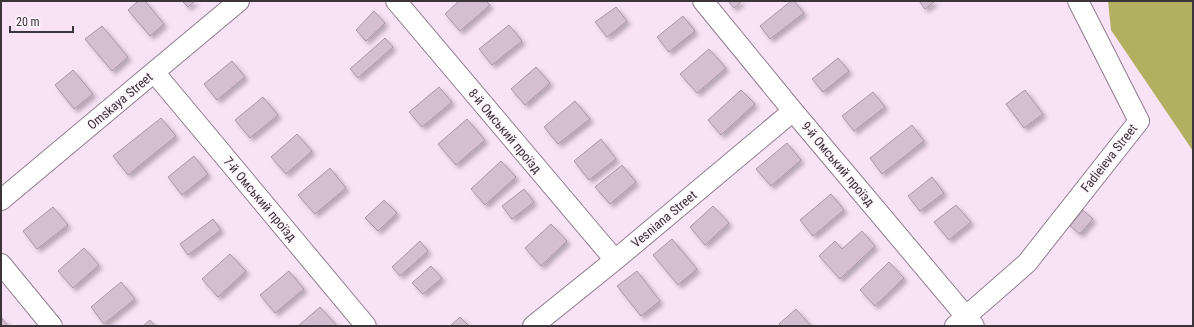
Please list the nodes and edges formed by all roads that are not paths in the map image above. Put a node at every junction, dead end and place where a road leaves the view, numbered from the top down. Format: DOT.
graph roads {
  1 [pos="239,1"];
  2 [pos="396,1"];
  3 [pos="703,1"];
  4 [pos="1078,1"];
  5 [pos="154,72"];
  6 [pos="793,110"];
  7 [pos="1,200"];
  8 [pos="615,260"];
  9 [pos="1,264"];
  10 [pos="965,323"];
  11 [pos="52,326"];
  12 [pos="366,326"];
  13 [pos="533,326"];
  1 -- 5 [label="street, Omskaya Street"];
  2 -- 8 [label="street, 8-й Омський проїзд"];
  3 -- 6 [label="street, 9-й Омський проїзд"];
  4 -- 10 [label="street, Fadieieva Street"];
  5 -- 7 [label="street, Omskaya Street"];
  5 -- 12 [label="street, 7-й Омський проїзд"];
  6 -- 8 [label="street, Vesniana Street"];
  6 -- 10 [label="street, 9-й Омський проїзд"];
  8 -- 13 [label="street, Vesniana Street"];
  9 -- 11 [label="street"];
}
